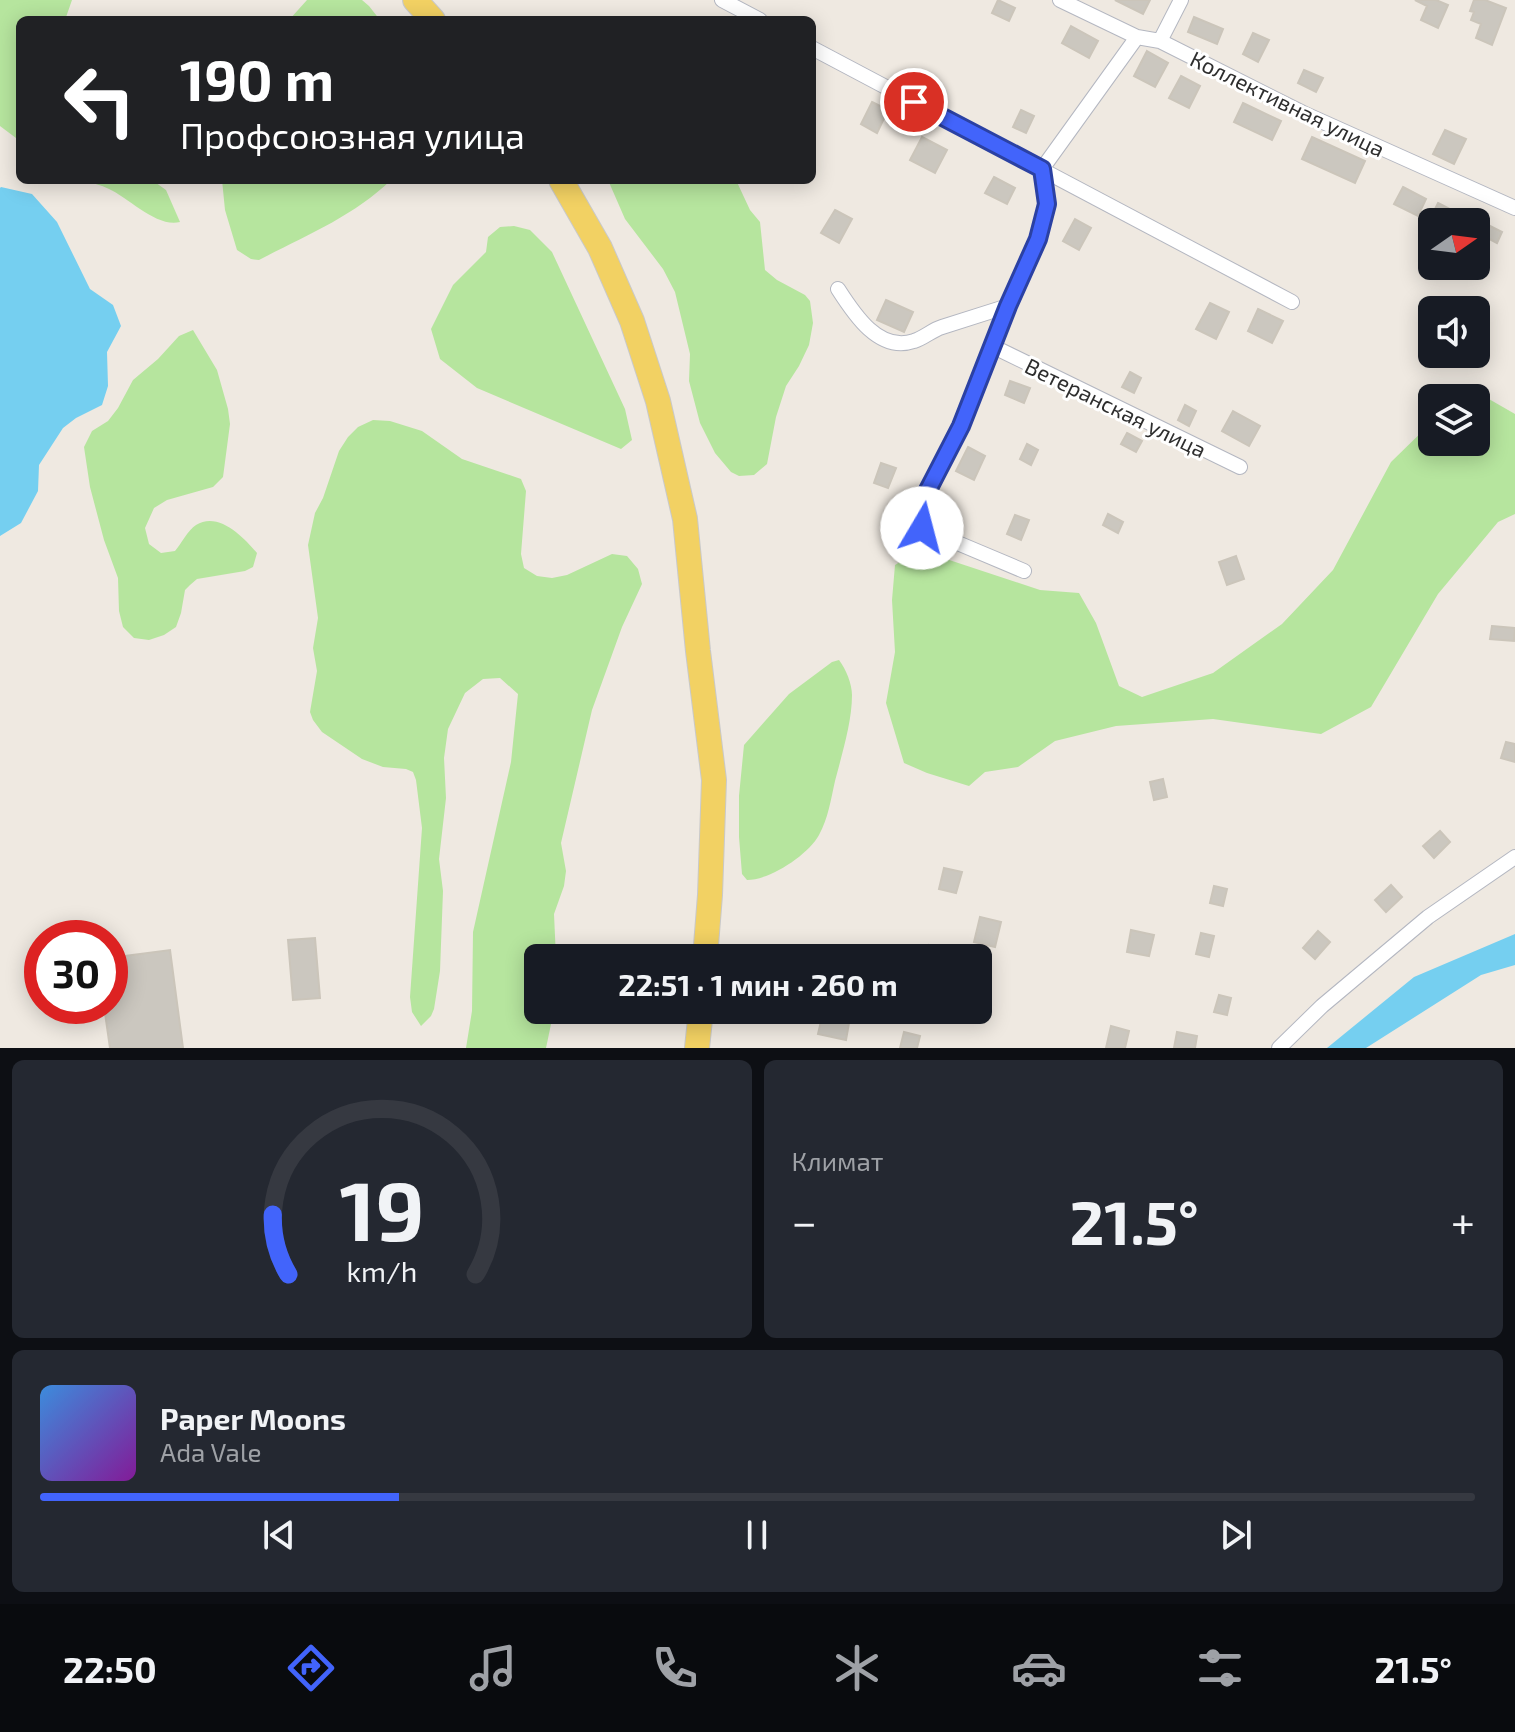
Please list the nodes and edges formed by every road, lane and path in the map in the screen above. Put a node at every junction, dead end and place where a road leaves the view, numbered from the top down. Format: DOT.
graph roads {
  1 [pos="415,0"];
  2 [pos="722,0"];
  3 [pos="1060,0"];
  4 [pos="1181,0"];
  5 [pos="429,16"];
  6 [pos="752,16"];
  7 [pos="1137,37"];
  8 [pos="1160,41"];
  9 [pos="816,50"];
  10 [pos="1042,169"];
  11 [pos="563,184"];
  12 [pos="1515,208"];
  13 [pos="838,289"];
  14 [pos="1292,302"];
  15 [pos="1008,306"];
  16 [pos="992,346"];
  17 [pos="1240,467"];
  18 [pos="1024,571"];
  19 [pos="1515,857"];
  20 [pos="706,944"];
  21 [pos="700,1024"];
  22 [pos="697,1048"];
  23 [pos="1279,1048"];
  1 -- 5 [label="main road"];
  2 -- 6 [label="street"];
  3 -- 7 [label="street, Коллективная улица"];
  4 -- 8 [label="street"];
  7 -- 8 [label="street, Коллективная улица"];
  7 -- 10 [label="street"];
  8 -- 12 [label="street, Коллективная улица"];
  9 -- 10 [label="street"];
  10 -- 14 [label="street"];
  10 -- 15 [label="street"];
  11 -- 20 [label="main road"];
  13 -- 15 [label="street"];
  15 -- 16 [label="street"];
  16 -- 17 [label="street, Ветеранская улица"];
  16 -- 18 [label="street"];
  19 -- 23 [label="street"];
  21 -- 22 [label="main road"];
}
